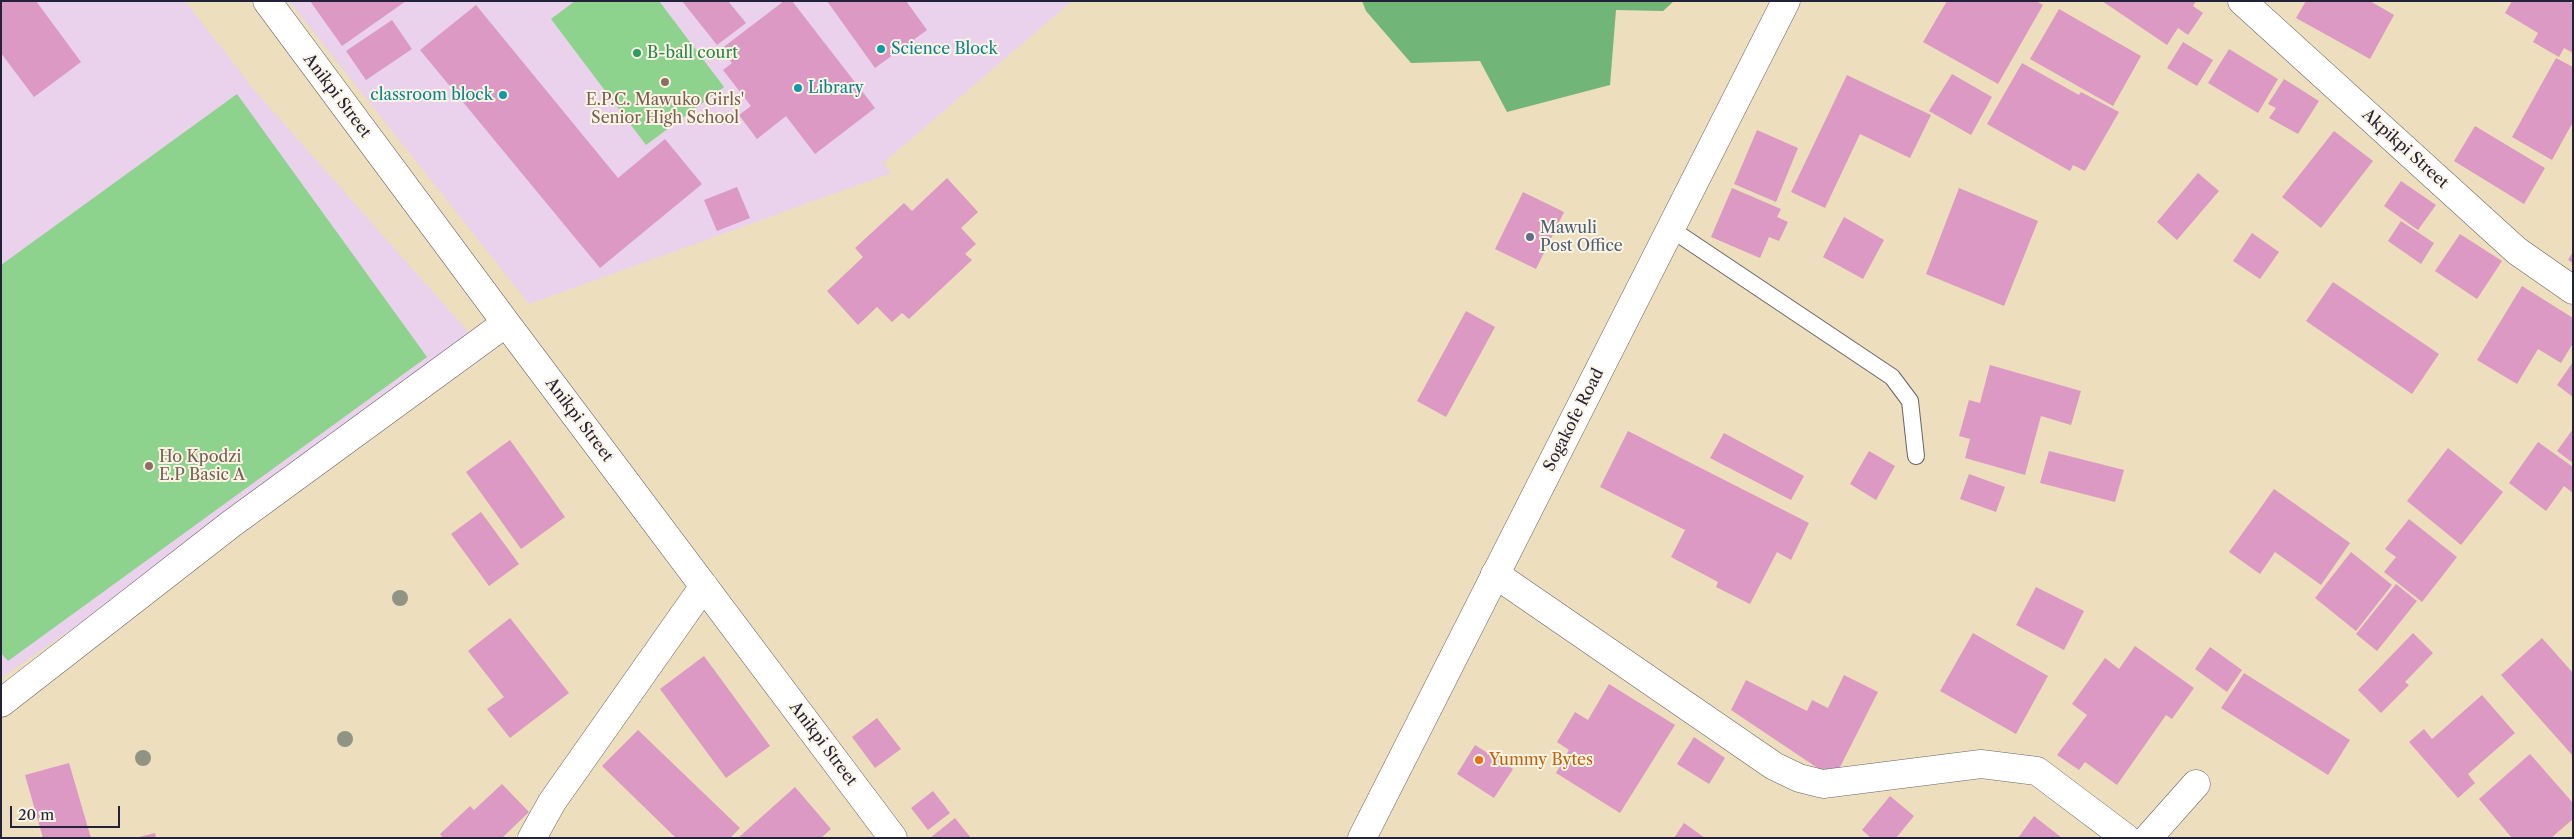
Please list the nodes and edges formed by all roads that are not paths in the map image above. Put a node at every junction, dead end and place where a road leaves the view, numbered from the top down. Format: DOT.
graph roads {
  1 [pos="267,1"];
  2 [pos="1786,1"];
  3 [pos="2242,1"];
  4 [pos="1671,229"];
  5 [pos="2573,290"];
  6 [pos="506,323"];
  7 [pos="1916,456"];
  8 [pos="1495,574"];
  9 [pos="704,586"];
  10 [pos="1,703"];
  11 [pos="2196,784"];
  12 [pos="532,838"];
  13 [pos="893,838"];
  14 [pos="1362,838"];
  15 [pos="2126,838"];
  16 [pos="2148,838"];
  1 -- 6 [label="street, Anikpi Street"];
  2 -- 4 [label="street, Sogakofe Road"];
  3 -- 5 [label="street, Akpikpi Street"];
  4 -- 7 [label="lane"];
  4 -- 8 [label="street, Sogakofe Road"];
  6 -- 9 [label="street, Anikpi Street"];
  6 -- 10 [label="street"];
  8 -- 14 [label="street, Sogakofe Road"];
  8 -- 15 [label="street"];
  9 -- 12 [label="street"];
  9 -- 13 [label="street, Anikpi Street"];
  11 -- 16 [label="street"];
}
